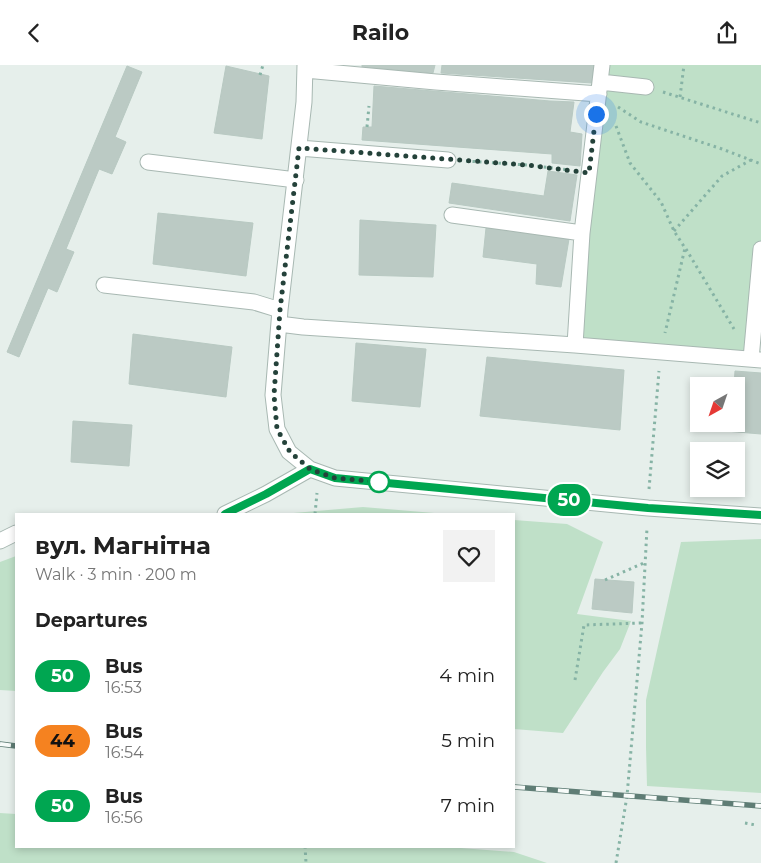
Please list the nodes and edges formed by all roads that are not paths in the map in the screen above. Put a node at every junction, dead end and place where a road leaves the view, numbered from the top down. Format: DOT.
graph roads {
  1 [pos="602,65"];
  2 [pos="305,68"];
  3 [pos="646,87"];
  4 [pos="599,88"];
  5 [pos="299,148"];
  6 [pos="448,159"];
  7 [pos="148,162"];
  8 [pos="296,180"];
  9 [pos="452,215"];
  10 [pos="582,233"];
  11 [pos="761,249"];
  12 [pos="104,285"];
  13 [pos="280,317"];
  14 [pos="574,345"];
  15 [pos="756,359"];
  16 [pos="310,469"];
  17 [pos="227,513"];
  18 [pos="761,515"];
  19 [pos="15,534"];
  20 [pos="0,541"];
  1 -- 4 [label="street"];
  2 -- 4 [label="street"];
  2 -- 5 [label="street"];
  3 -- 4 [label="street"];
  4 -- 10 [label="street"];
  5 -- 6 [label="street"];
  5 -- 8 [label="street"];
  7 -- 8 [label="street"];
  8 -- 13 [label="street"];
  9 -- 10 [label="street"];
  10 -- 14 [label="street"];
  11 -- 15 [label="street"];
  12 -- 13 [label="street"];
  13 -- 14 [label="street"];
  13 -- 16 [label="street"];
  14 -- 15 [label="street"];
  16 -- 17 [label="street"];
  16 -- 18 [label="street"];
  19 -- 20 [label="street"];
}
